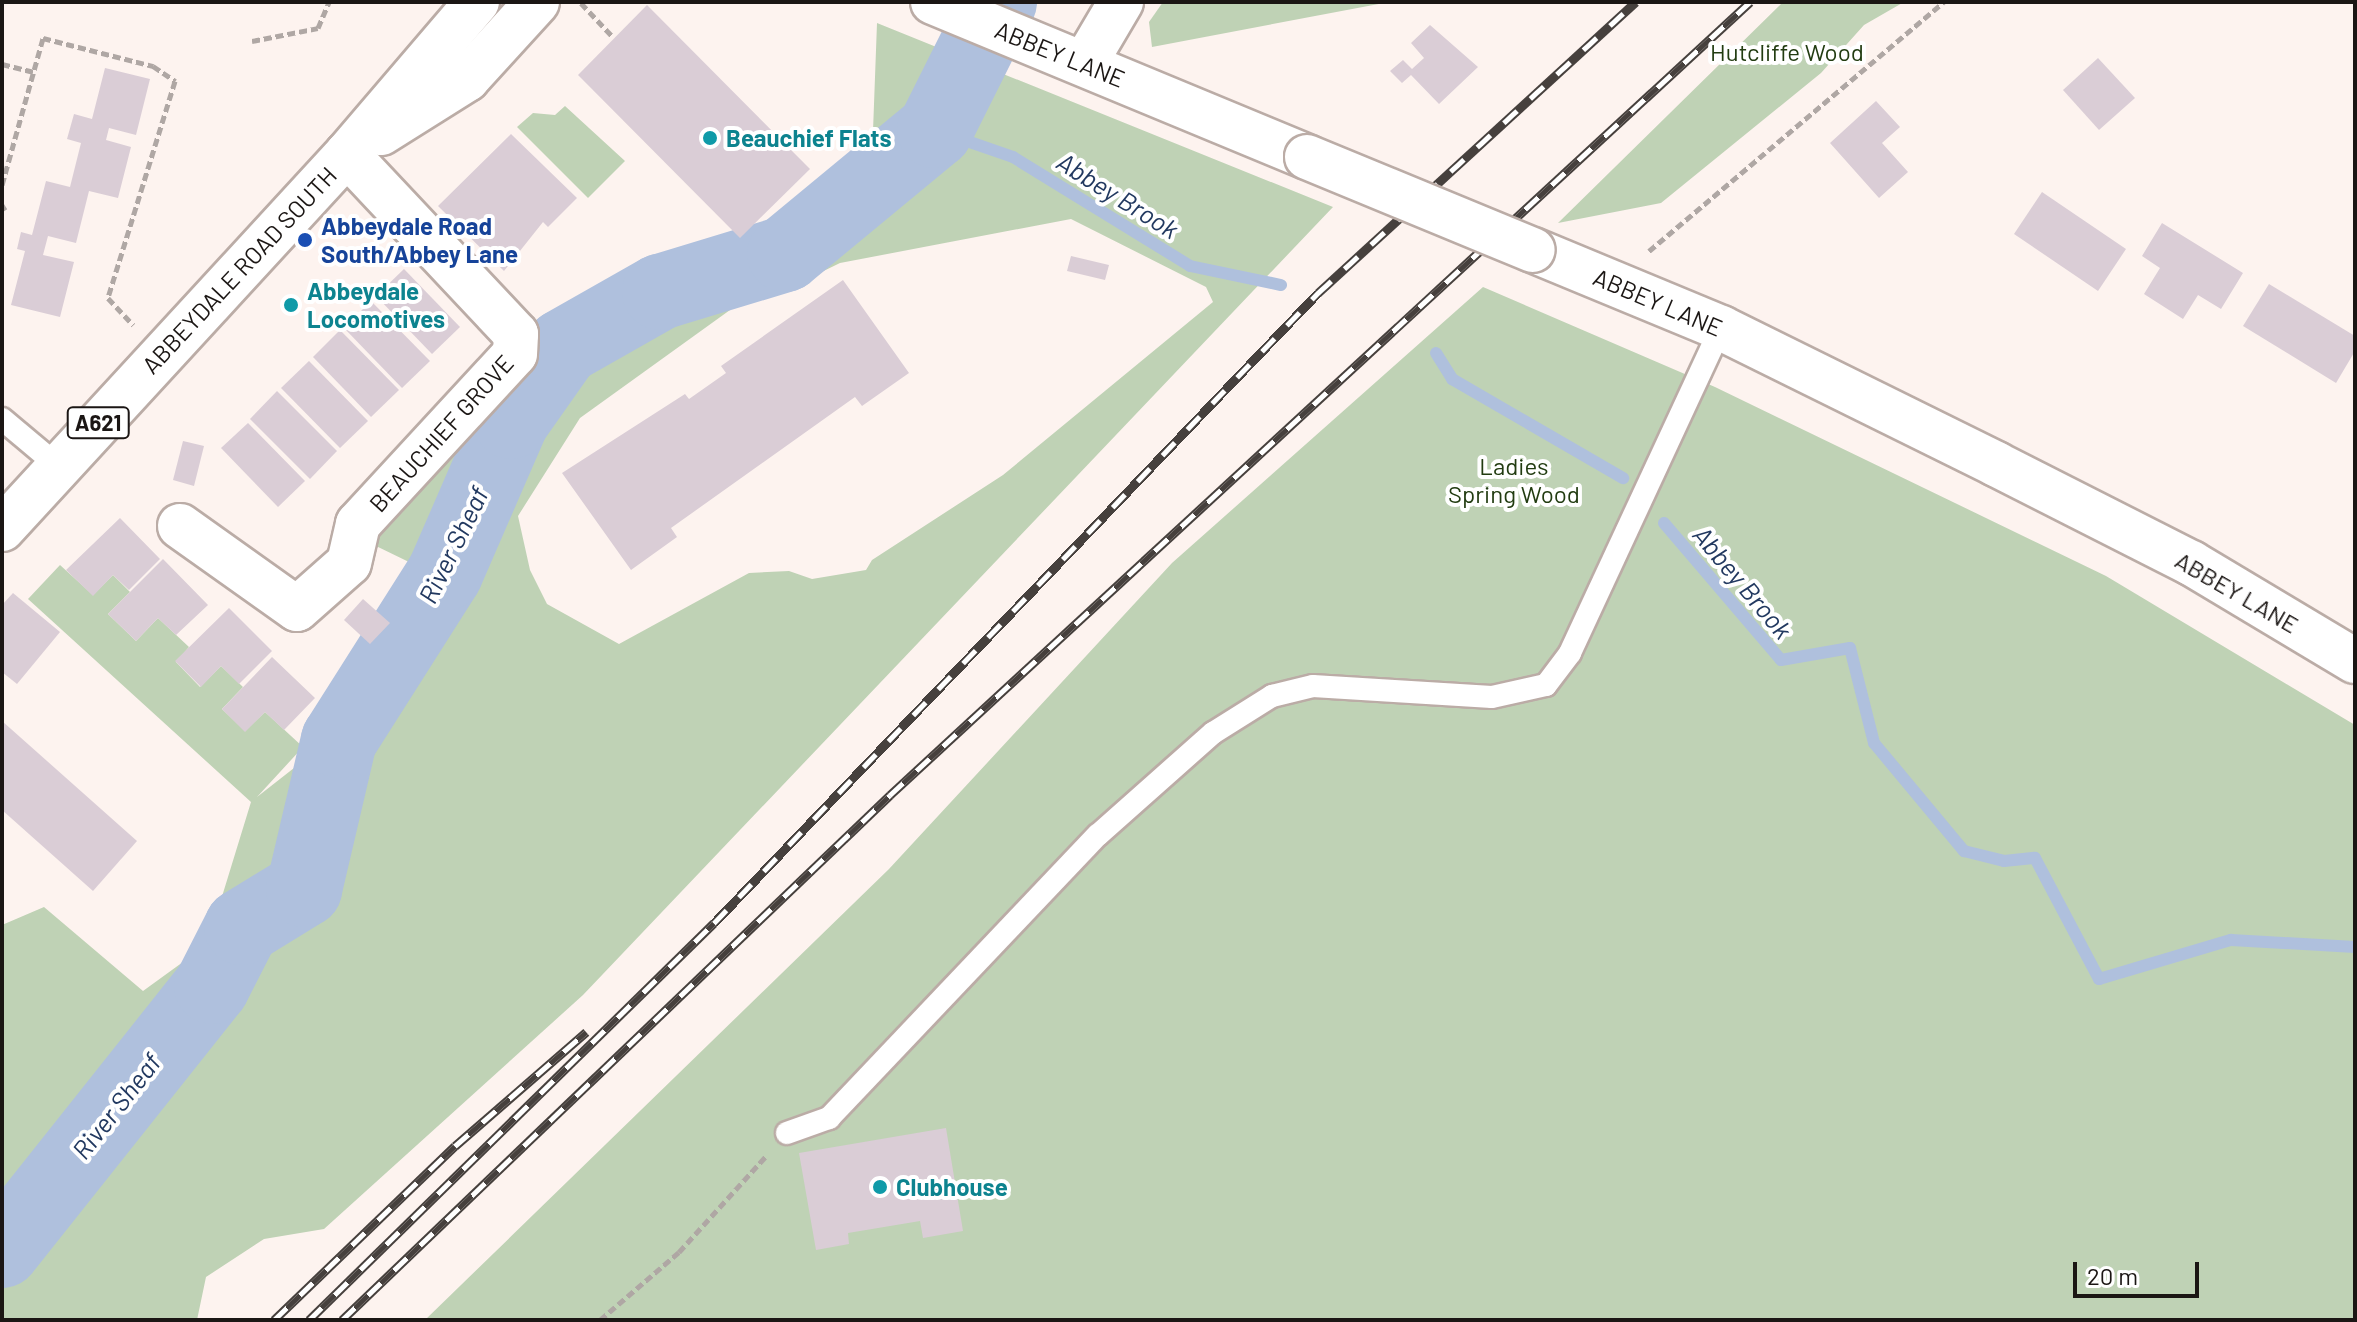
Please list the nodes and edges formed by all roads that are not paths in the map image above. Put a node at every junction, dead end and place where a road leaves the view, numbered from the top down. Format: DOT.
graph roads {
  1 [pos="477,2"];
  2 [pos="537,2"];
  3 [pos="1121,2"];
  4 [pos="937,4"];
  5 [pos="1065,55"];
  6 [pos="347,154"];
  7 [pos="1721,328"];
  8 [pos="2,419"];
  9 [pos="58,466"];
  10 [pos="180,526"];
  11 [pos="2,529"];
  12 [pos="2355,661"];
  13 [pos="787,1133"];
  1 -- 6 [label="main road, ABBEYDALE ROAD SOUTH / A621"];
  2 -- 6 [label="main road, ABBEYDALE ROAD SOUTH / A621"];
  3 -- 5 [label="main road"];
  4 -- 5 [label="main road, ABBEY LANE"];
  5 -- 7 [label="main road, ABBEY LANE, bridge"];
  6 -- 9 [label="main road, ABBEYDALE ROAD SOUTH / A621"];
  6 -- 10 [label="main road, BEAUCHIEF GROVE"];
  7 -- 12 [label="main road, ABBEY LANE"];
  7 -- 13 [label="lane"];
  8 -- 9 [label="lane"];
  9 -- 11 [label="main road, ABBEYDALE ROAD SOUTH / A621"];
}
